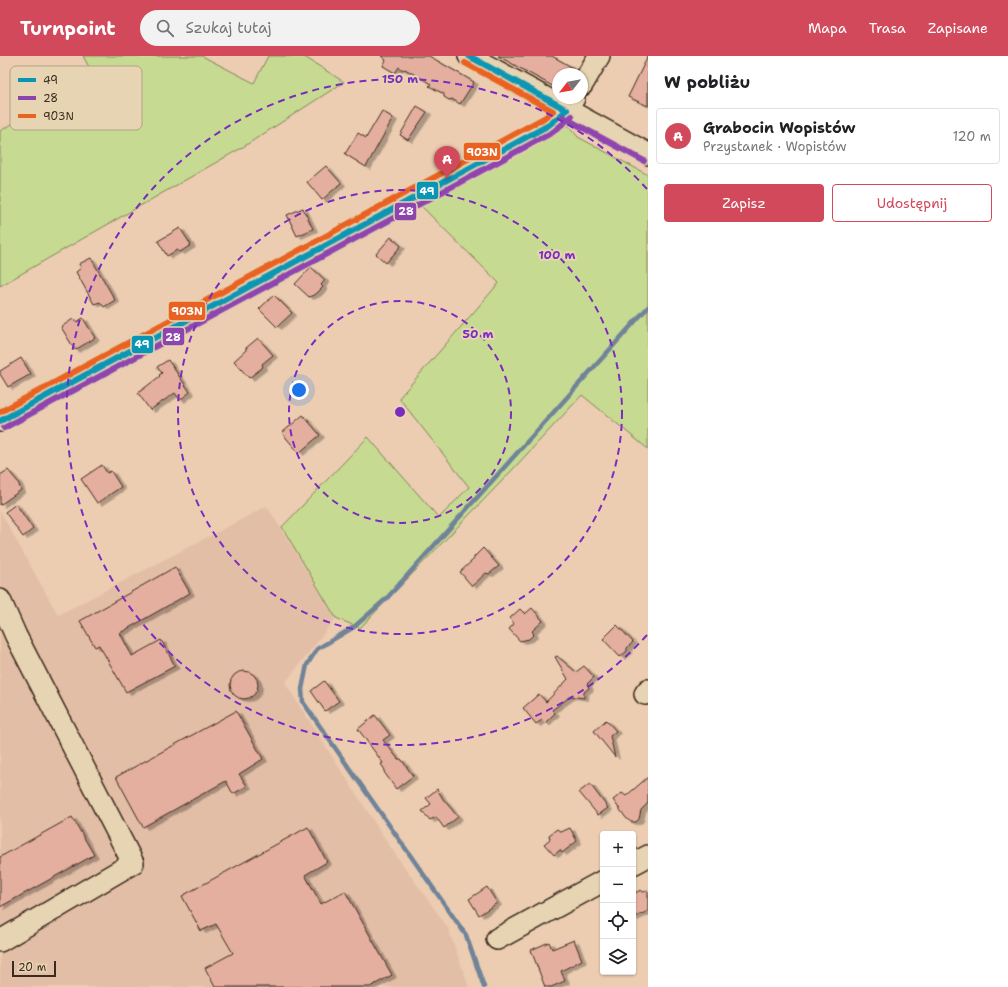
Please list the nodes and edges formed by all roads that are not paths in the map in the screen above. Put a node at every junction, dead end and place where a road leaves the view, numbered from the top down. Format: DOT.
graph roads {
  1 [pos="468,56"];
  2 [pos="599,56"];
  3 [pos="588,75"];
  4 [pos="552,95"];
  5 [pos="571,104"];
  6 [pos="648,154"];
  7 [pos="0,421"];
  8 [pos="0,600"];
  9 [pos="648,856"];
  10 [pos="636,862"];
  11 [pos="600,883"];
  12 [pos="496,940"];
  13 [pos="0,941"];
  1 -- 4 [label="street"];
  2 -- 3 [label="street"];
  5 -- 6 [label="street"];
  5 -- 7 [label="street"];
  8 -- 13 [label="street"];
  9 -- 10 [label="street"];
  11 -- 12 [label="street"];
}
